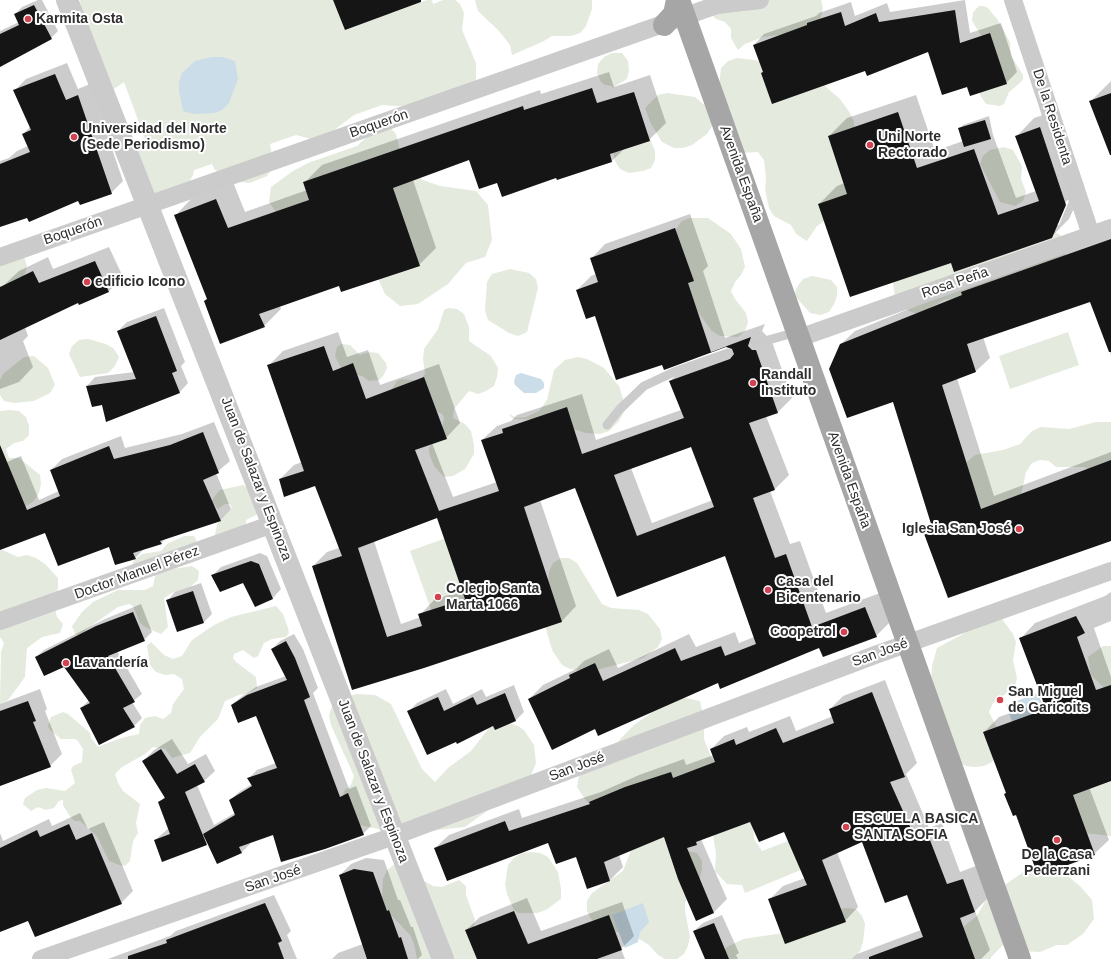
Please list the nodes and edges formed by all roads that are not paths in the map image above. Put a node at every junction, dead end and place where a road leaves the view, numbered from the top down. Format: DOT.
graph roads {
  1 [pos="67,0"];
  2 [pos="760,0"];
  3 [pos="1013,0"];
  4 [pos="685,5"];
  5 [pos="664,25"];
  6 [pos="147,205"];
  7 [pos="1111,228"];
  8 [pos="1091,235"];
  9 [pos="0,257"];
  10 [pos="798,335"];
  11 [pos="754,344"];
  12 [pos="728,353"];
  13 [pos="607,425"];
  14 [pos="273,524"];
  15 [pos="1111,571"];
  16 [pos="0,622"];
  17 [pos="907,643"];
  18 [pos="394,836"];
  19 [pos="41,959"];
  20 [pos="443,959"];
  21 [pos="1020,959"];
  1 -- 6 [label="street, Juan de Salazar y Espinoza"];
  2 -- 4 [label="street"];
  3 -- 8 [label="street, De la Residenta"];
  4 -- 5 [label="main road"];
  4 -- 10 [label="main road, Avenida España"];
  5 -- 6 [label="street, Boquerón"];
  6 -- 9 [label="street, Boquerón"];
  6 -- 14 [label="street, Juan de Salazar y Espinoza"];
  7 -- 8 [label="street, Rosa Peña"];
  8 -- 10 [label="street, Rosa Peña"];
  10 -- 11 [label="lane"];
  10 -- 17 [label="main road, Avenida España"];
  12 -- 13 [label="lane"];
  14 -- 16 [label="street, Doctor Manuel Pérez"];
  14 -- 18 [label="street, Juan de Salazar y Espinoza"];
  15 -- 17 [label="street, San José"];
  17 -- 18 [label="street, San José"];
  17 -- 21 [label="main road, Avenida España"];
  18 -- 19 [label="street, San José"];
  18 -- 20 [label="street, Juan de Salazar y Espinoza"];
}
